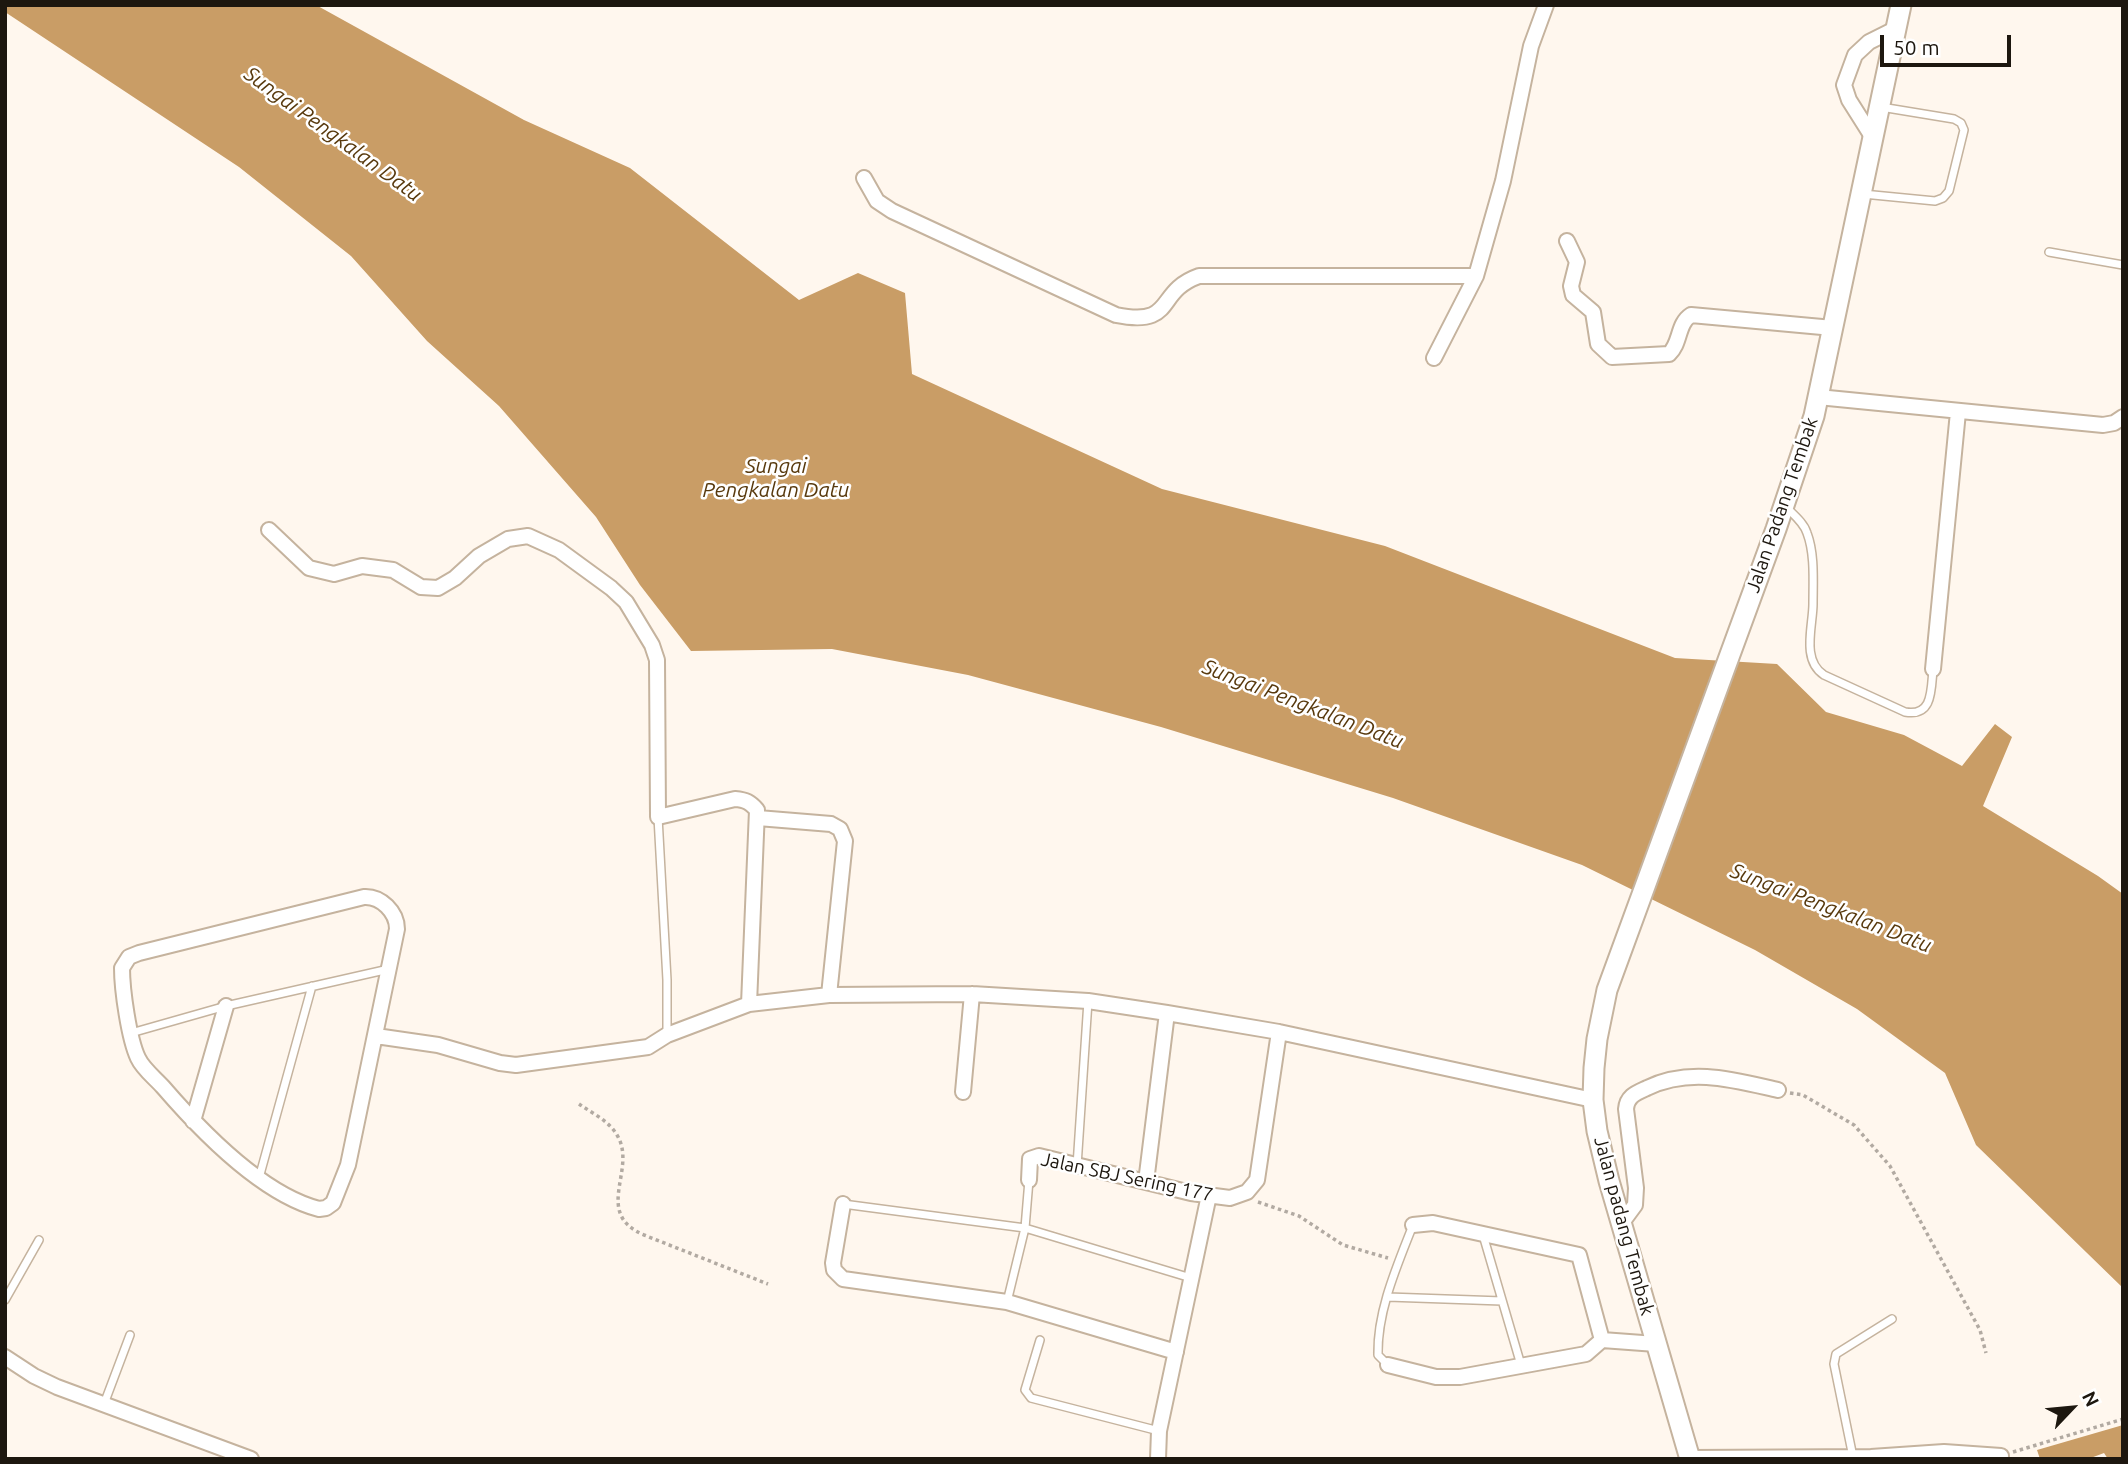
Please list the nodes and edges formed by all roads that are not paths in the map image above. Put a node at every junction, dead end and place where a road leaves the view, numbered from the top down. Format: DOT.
graph roads {
  1 [pos="1546,5"];
  2 [pos="1901,5"];
  3 [pos="1897,28"];
  4 [pos="1880,107"];
  5 [pos="1873,138"];
  6 [pos="864,178"];
  7 [pos="1861,194"];
  8 [pos="1567,241"];
  9 [pos="2049,253"];
  10 [pos="2123,265"];
  11 [pos="1476,276"];
  12 [pos="1833,328"];
  13 [pos="1434,358"];
  14 [pos="1818,397"];
  15 [pos="1958,412"];
  16 [pos="2123,417"];
  17 [pos="1785,505"];
  18 [pos="269,530"];
  19 [pos="1934,670"];
  20 [pos="657,817"];
  21 [pos="758,818"];
  22 [pos="390,969"];
  23 [pos="313,986"];
  24 [pos="1607,989"];
  25 [pos="972,994"];
  26 [pos="829,995"];
  27 [pos="1088,1000"];
  28 [pos="748,1004"];
  29 [pos="226,1006"];
  30 [pos="1167,1013"];
  31 [pos="1279,1032"];
  32 [pos="131,1033"];
  33 [pos="667,1035"];
  34 [pos="376,1036"];
  35 [pos="1778,1090"];
  36 [pos="963,1092"];
  37 [pos="1593,1100"];
  38 [pos="193,1121"];
  39 [pos="1077,1166"];
  40 [pos="259,1178"];
  41 [pos="1029,1180"];
  42 [pos="1146,1182"];
  43 [pos="1209,1195"];
  44 [pos="843,1204"];
  45 [pos="1621,1224"];
  46 [pos="1413,1225"];
  47 [pos="1025,1228"];
  48 [pos="1483,1235"];
  49 [pos="39,1240"];
  50 [pos="1191,1278"];
  51 [pos="1388,1297"];
  52 [pos="5,1300"];
  53 [pos="1502,1301"];
  54 [pos="1007,1302"];
  55 [pos="1892,1319"];
  56 [pos="130,1335"];
  57 [pos="1040,1340"];
  58 [pos="1602,1340"];
  59 [pos="1656,1344"];
  60 [pos="1176,1352"];
  61 [pos="5,1357"];
  62 [pos="1388,1364"];
  63 [pos="1521,1366"];
  64 [pos="104,1404"];
  65 [pos="1159,1431"];
  66 [pos="2001,1456"];
  67 [pos="1853,1457"];
  68 [pos="245,1458"];
  69 [pos="1690,1458"];
  70 [pos="1158,1459"];
  1 -- 11 [label="street"];
  2 -- 3 [label="main road, Jalan Padang Tembak"];
  3 -- 4 [label="main road, Jalan Padang Tembak"];
  3 -- 5 [label="street"];
  4 -- 5 [label="main road, Jalan Padang Tembak"];
  4 -- 7 [label="lane"];
  5 -- 7 [label="main road, Jalan Padang Tembak"];
  6 -- 11 [label="street"];
  7 -- 12 [label="main road, Jalan Padang Tembak"];
  8 -- 12 [label="street"];
  9 -- 10 [label="lane"];
  11 -- 13 [label="street"];
  12 -- 14 [label="main road, Jalan Padang Tembak"];
  14 -- 15 [label="street"];
  14 -- 17 [label="main road, Jalan Padang Tembak"];
  15 -- 16 [label="street"];
  15 -- 19 [label="street"];
  17 -- 19 [label="lane"];
  17 -- 24 [label="main road, Jalan Padang Tembak"];
  18 -- 20 [label="street"];
  20 -- 21 [label="street"];
  20 -- 33 [label="lane"];
  21 -- 26 [label="street"];
  21 -- 28 [label="street"];
  22 -- 23 [label="lane"];
  22 -- 32 [label="street"];
  22 -- 34 [label="street"];
  23 -- 29 [label="lane"];
  23 -- 40 [label="lane"];
  24 -- 37 [label="main road, Jalan padang Tembak"];
  25 -- 26 [label="street"];
  25 -- 27 [label="street"];
  25 -- 36 [label="street"];
  26 -- 28 [label="street"];
  27 -- 30 [label="street"];
  27 -- 39 [label="lane"];
  28 -- 33 [label="street"];
  29 -- 32 [label="lane"];
  29 -- 38 [label="street"];
  30 -- 31 [label="street"];
  30 -- 42 [label="street"];
  31 -- 37 [label="street"];
  31 -- 43 [label="street, Jalan SBJ Sering 177"];
  32 -- 38 [label="street"];
  33 -- 34 [label="street"];
  34 -- 40 [label="street"];
  35 -- 45 [label="street"];
  37 -- 45 [label="main road, Jalan padang Tembak"];
  38 -- 40 [label="street"];
  39 -- 41 [label="street, Jalan SBJ Sering 177"];
  39 -- 42 [label="street, Jalan SBJ Sering 177"];
  41 -- 47 [label="lane"];
  42 -- 43 [label="street, Jalan SBJ Sering 177"];
  43 -- 50 [label="street"];
  44 -- 47 [label="lane"];
  44 -- 54 [label="street"];
  45 -- 59 [label="main road, Jalan padang Tembak"];
  46 -- 48 [label="street"];
  46 -- 51 [label="lane"];
  47 -- 50 [label="lane"];
  47 -- 54 [label="lane"];
  48 -- 53 [label="lane"];
  48 -- 58 [label="street"];
  49 -- 52 [label="lane"];
  50 -- 60 [label="street"];
  51 -- 53 [label="lane"];
  51 -- 62 [label="lane"];
  53 -- 63 [label="lane"];
  54 -- 60 [label="street"];
  55 -- 67 [label="lane"];
  56 -- 64 [label="lane"];
  57 -- 65 [label="lane"];
  58 -- 59 [label="street"];
  58 -- 63 [label="street"];
  59 -- 69 [label="main road, Jalan padang Tembak"];
  60 -- 65 [label="street"];
  61 -- 64 [label="street"];
  62 -- 63 [label="street"];
  64 -- 68 [label="street"];
  65 -- 70 [label="street"];
  66 -- 67 [label="street"];
  67 -- 69 [label="street"];
}
